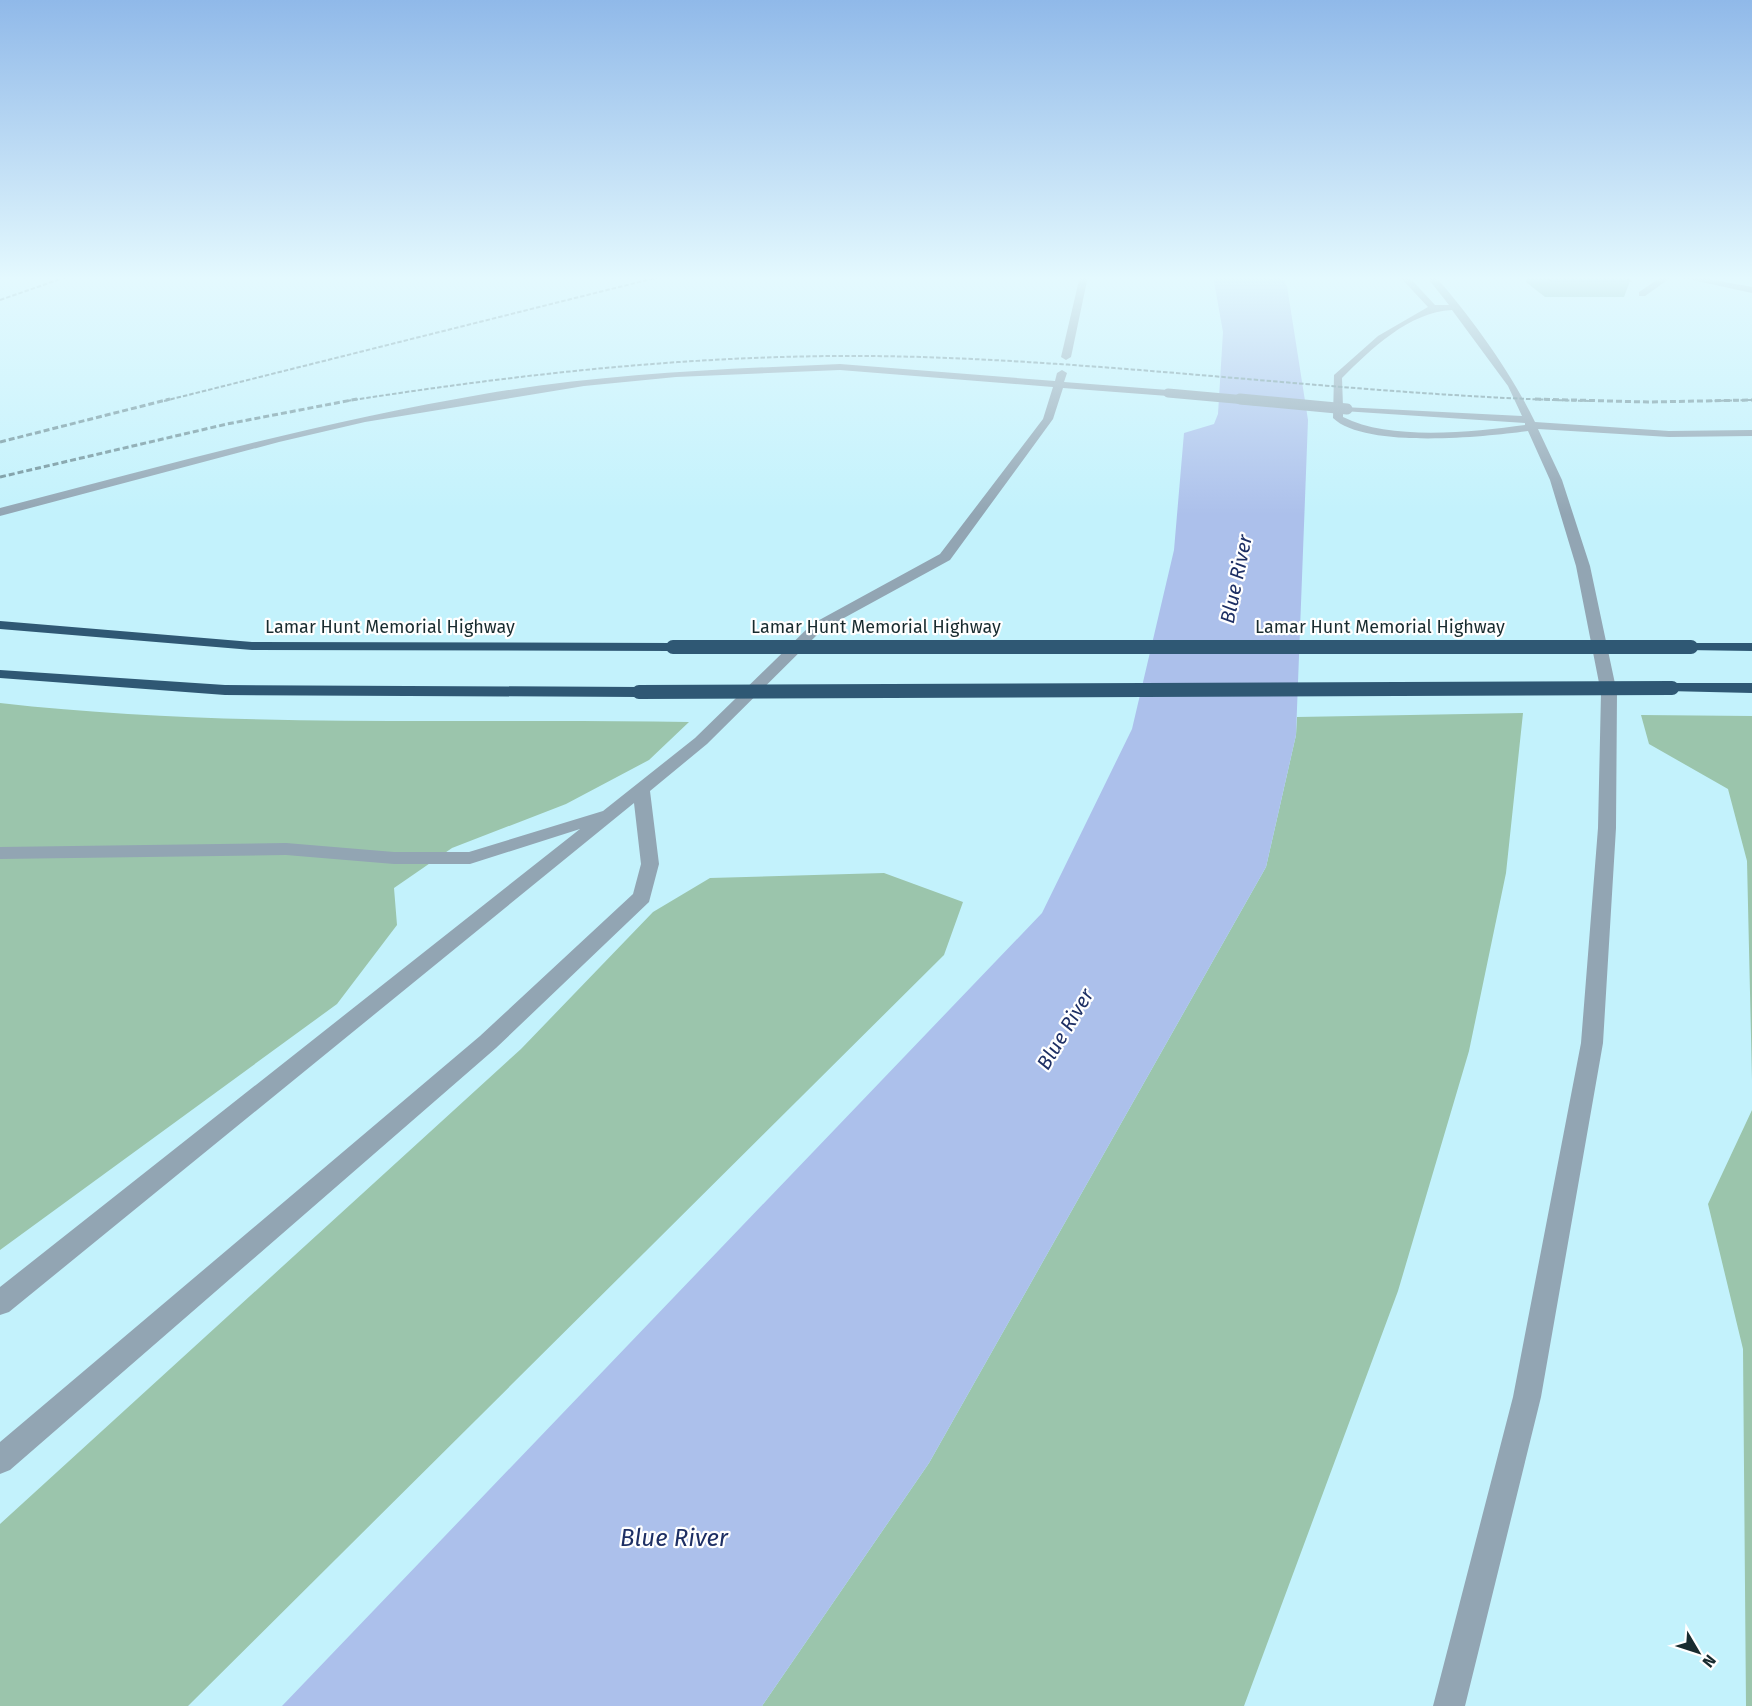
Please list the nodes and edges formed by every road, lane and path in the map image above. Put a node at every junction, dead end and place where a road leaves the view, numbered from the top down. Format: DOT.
graph roads {
  1 [pos="1065,356"];
  2 [pos="1359,356"];
  3 [pos="1491,356"];
  4 [pos="1062,371"];
  5 [pos="1531,424"];
  6 [pos="1752,433"];
  7 [pos="0,512"];
  8 [pos="0,625"];
  9 [pos="1752,647"];
  10 [pos="0,674"];
  11 [pos="1752,688"];
  12 [pos="641,789"];
  13 [pos="611,813"];
  14 [pos="0,854"];
  15 [pos="0,1303"];
  16 [pos="0,1460"];
  17 [pos="1449,1706"];
  1 -- 4 [label="street"];
  2 -- 5 [label="street"];
  3 -- 5 [label="street"];
  4 -- 5 [label="street, bridge"];
  4 -- 7 [label="street"];
  4 -- 12 [label="street"];
  5 -- 6 [label="street"];
  5 -- 17 [label="street"];
  8 -- 9 [label="highway, Lamar Hunt Memorial Highway, bridge"];
  10 -- 11 [label="highway, bridge"];
  12 -- 13 [label="street"];
  12 -- 16 [label="street"];
  13 -- 14 [label="street"];
  13 -- 15 [label="street"];
}
